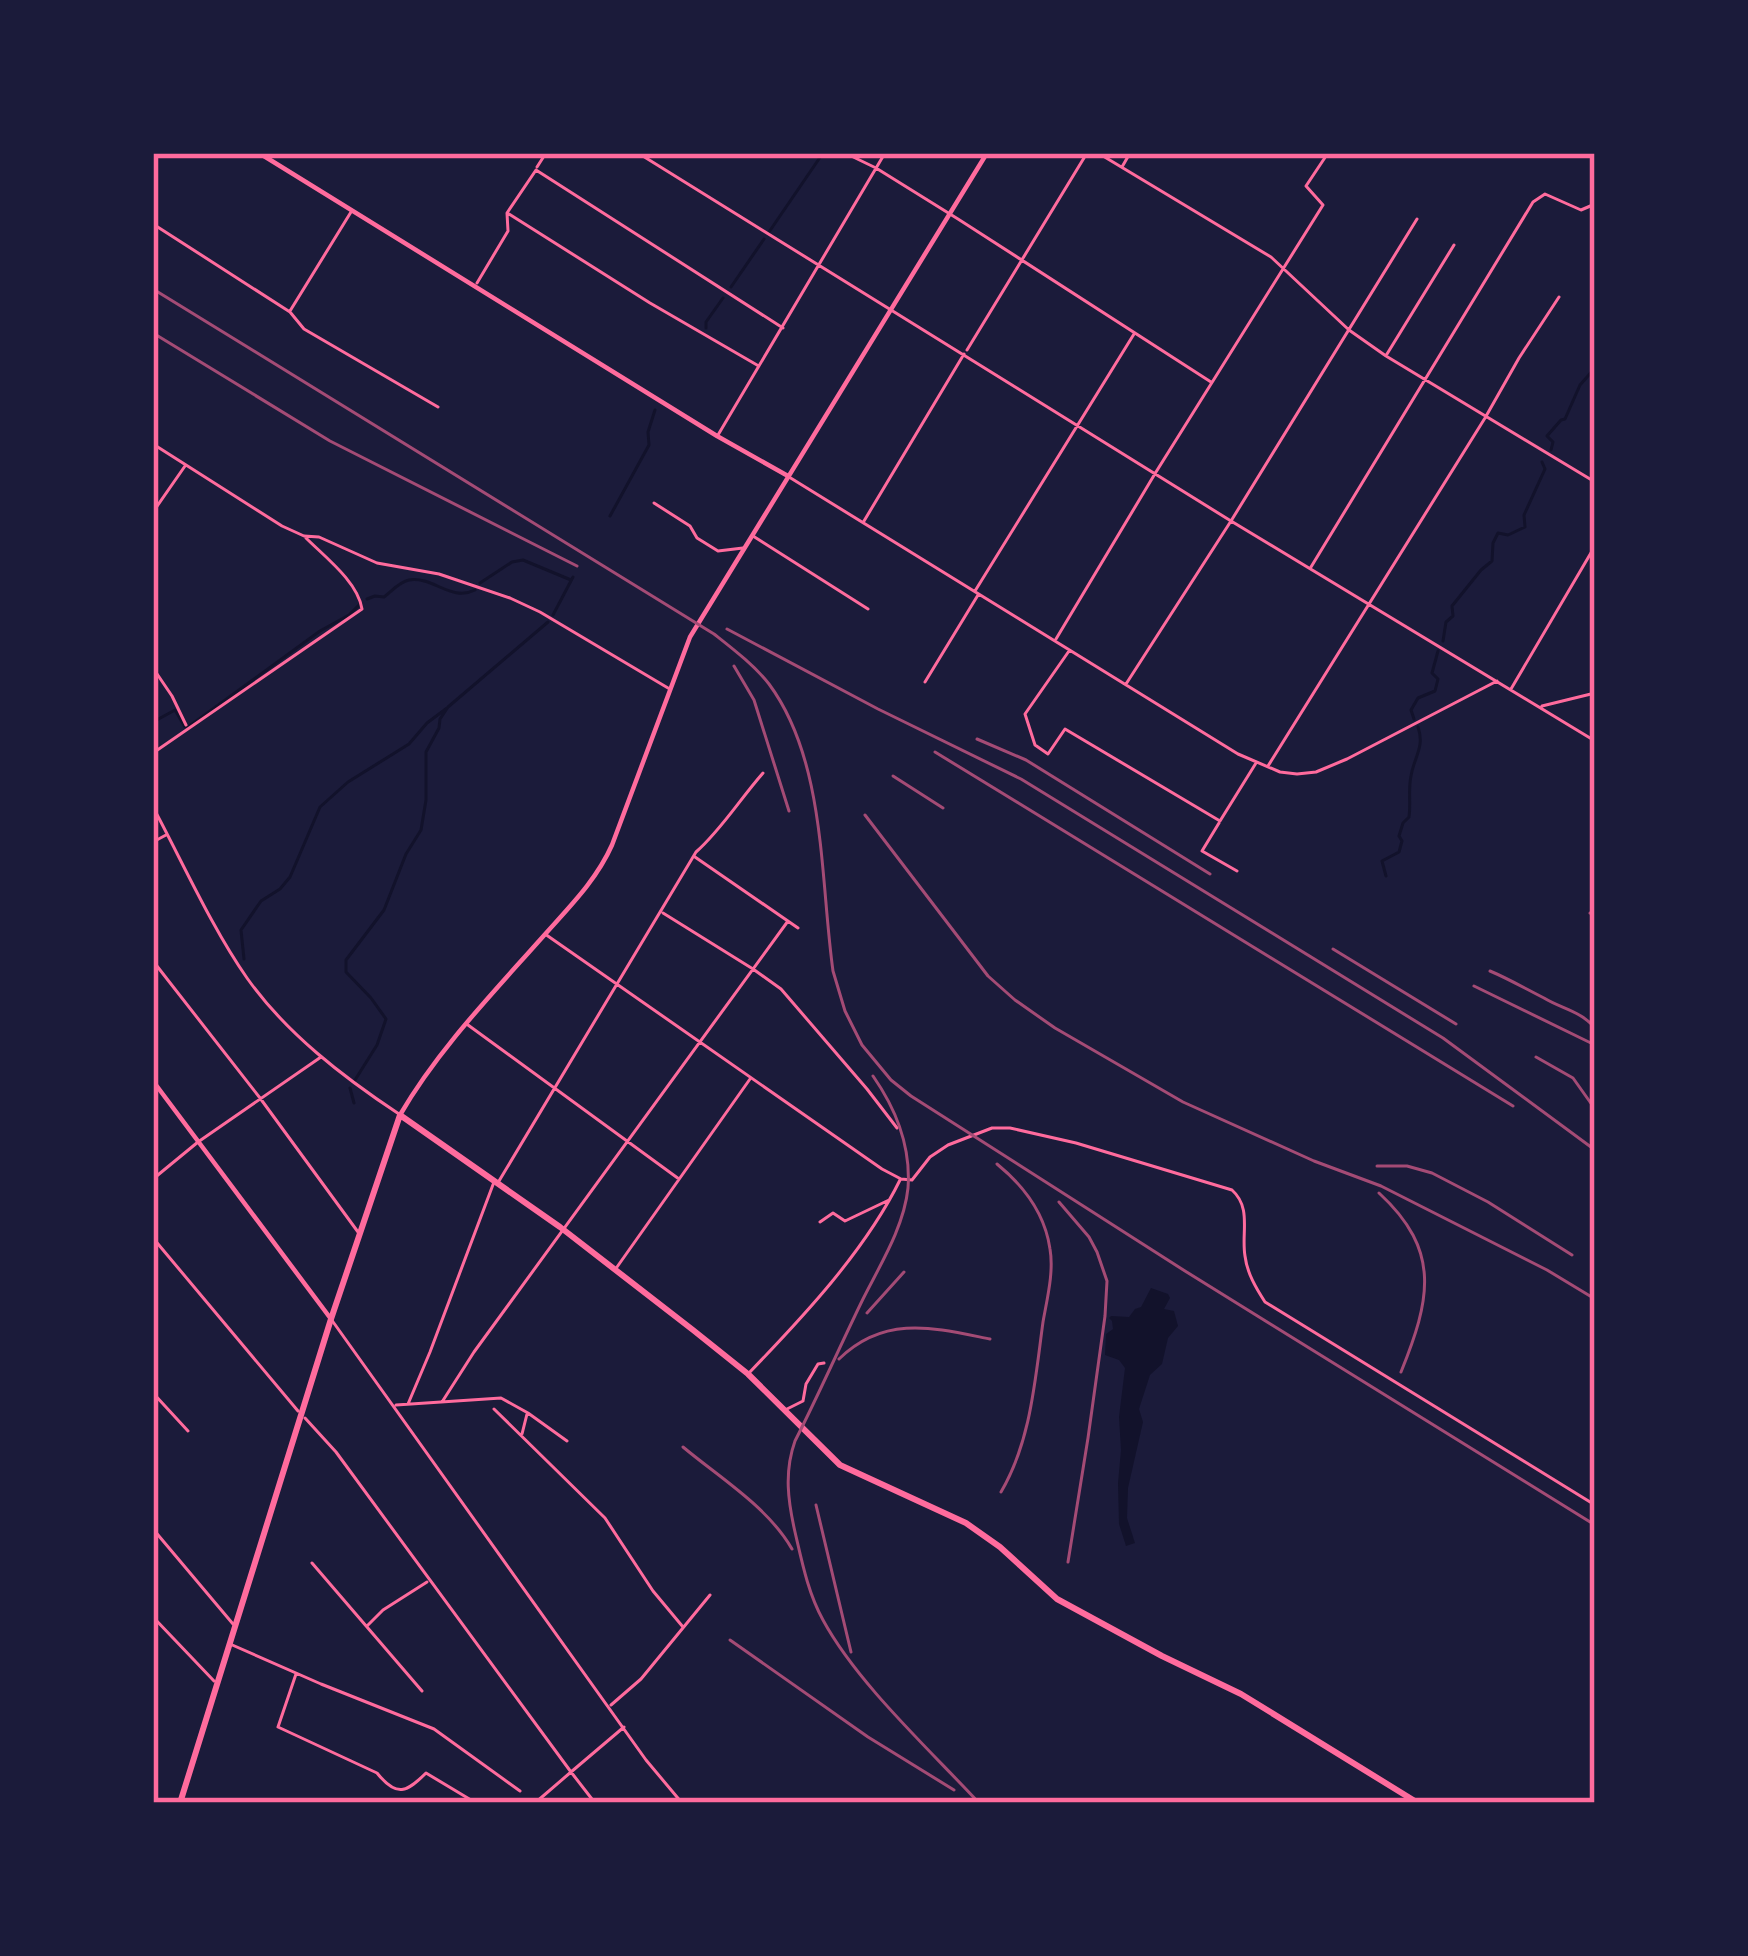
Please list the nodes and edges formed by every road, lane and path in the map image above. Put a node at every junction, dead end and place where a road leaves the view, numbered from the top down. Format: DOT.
graph roads {
  1 [pos="259,153"];
  2 [pos="546,153"];
  3 [pos="638,153"];
  4 [pos="845,153"];
  5 [pos="885,153"];
  6 [pos="987,153"];
  7 [pos="1087,153"];
  8 [pos="1098,153"];
  9 [pos="1130,153"];
  10 [pos="1328,153"];
  11 [pos="1122,167"];
  12 [pos="876,168"];
  13 [pos="536,170"];
  14 [pos="1595,172"];
  15 [pos="1595,187"];
  16 [pos="1595,204"];
  17 [pos="352,211"];
  18 [pos="507,213"];
  19 [pos="950,214"];
  20 [pos="1417,219"];
  21 [pos="153,224"];
  22 [pos="1454,245"];
  23 [pos="1024,260"];
  24 [pos="817,265"];
  25 [pos="1284,267"];
  26 [pos="475,287"];
  27 [pos="1559,297"];
  28 [pos="891,308"];
  29 [pos="290,312"];
  30 [pos="783,328"];
  31 [pos="1349,330"];
  32 [pos="1135,333"];
  33 [pos="966,352"];
  34 [pos="1386,356"];
  35 [pos="760,366"];
  36 [pos="1423,380"];
  37 [pos="1213,383"];
  38 [pos="438,407"];
  39 [pos="1485,418"];
  40 [pos="1078,423"];
  41 [pos="717,436"];
  42 [pos="153,444"];
  43 [pos="187,465"];
  44 [pos="1156,472"];
  45 [pos="788,476"];
  46 [pos="1595,482"];
  47 [pos="654,503"];
  48 [pos="153,512"];
  49 [pos="1232,520"];
  50 [pos="863,523"];
  51 [pos="751,535"];
  52 [pos="304,536"];
  53 [pos="1595,546"];
  54 [pos="742,548"];
  55 [pos="1310,568"];
  56 [pos="977,593"];
  57 [pos="1368,603"];
  58 [pos="868,609"];
  59 [pos="1055,640"];
  60 [pos="1070,650"];
  61 [pos="153,668"];
  62 [pos="1497,681"];
  63 [pos="926,682"];
  64 [pos="1126,684"];
  65 [pos="669,689"];
  66 [pos="1510,690"];
  67 [pos="1595,693"];
  68 [pos="1540,707"];
  69 [pos="186,725"];
  70 [pos="1595,741"];
  71 [pos="153,753"];
  72 [pos="1256,763"];
  73 [pos="1267,767"];
  74 [pos="763,773"];
  75 [pos="153,807"];
  76 [pos="1220,821"];
  77 [pos="168,834"];
  78 [pos="153,842"];
  79 [pos="694,856"];
  80 [pos="1237,871"];
  81 [pos="662,912"];
  82 [pos="788,921"];
  83 [pos="798,928"];
  84 [pos="545,934"];
  85 [pos="153,961"];
  86 [pos="753,969"];
  87 [pos="616,986"];
  88 [pos="467,1024"];
  89 [pos="702,1042"];
  90 [pos="322,1057"];
  91 [pos="751,1077"];
  92 [pos="153,1081"];
  93 [pos="553,1088"];
  94 [pos="260,1098"];
  95 [pos="400,1115"];
  96 [pos="897,1128"];
  97 [pos="198,1142"];
  98 [pos="629,1142"];
  99 [pos="153,1179"];
  100 [pos="679,1179"];
  101 [pos="901,1179"];
  102 [pos="496,1181"];
  103 [pos="891,1199"];
  104 [pos="820,1222"];
  105 [pos="564,1230"];
  106 [pos="360,1234"];
  107 [pos="153,1238"];
  108 [pos="616,1269"];
  109 [pos="331,1319"];
  110 [pos="824,1364"];
  111 [pos="748,1374"];
  112 [pos="153,1393"];
  113 [pos="442,1402"];
  114 [pos="407,1404"];
  115 [pos="394,1405"];
  116 [pos="494,1409"];
  117 [pos="785,1410"];
  118 [pos="528,1413"];
  119 [pos="302,1415"];
  120 [pos="188,1431"];
  121 [pos="522,1435"];
  122 [pos="567,1441"];
  123 [pos="1595,1505"];
  124 [pos="153,1529"];
  125 [pos="312,1563"];
  126 [pos="429,1581"];
  127 [pos="710,1594"];
  128 [pos="153,1617"];
  129 [pos="235,1625"];
  130 [pos="367,1626"];
  131 [pos="683,1627"];
  132 [pos="228,1643"];
  133 [pos="297,1671"];
  134 [pos="216,1684"];
  135 [pos="422,1691"];
  136 [pos="609,1706"];
  137 [pos="624,1727"];
  138 [pos="572,1772"];
  139 [pos="520,1792"];
  140 [pos="180,1803"];
  141 [pos="476,1803"];
  142 [pos="536,1803"];
  143 [pos="595,1803"];
  144 [pos="682,1803"];
  145 [pos="1418,1803"];
  1 -- 17 [label="main road"];
  2 -- 13 [label="street"];
  3 -- 24 [label="street"];
  4 -- 12 [label="street"];
  5 -- 12 [label="street"];
  6 -- 19 [label="main road"];
  7 -- 23 [label="street"];
  8 -- 11 [label="street"];
  9 -- 11 [label="street"];
  10 -- 25 [label="street"];
  11 -- 25 [label="street"];
  12 -- 19 [label="street"];
  12 -- 24 [label="street"];
  13 -- 18 [label="street"];
  13 -- 30 [label="street"];
  14 -- 15 [label="street"];
  16 -- 36 [label="street"];
  17 -- 26 [label="main road"];
  17 -- 29 [label="street"];
  18 -- 26 [label="street"];
  18 -- 35 [label="street"];
  19 -- 23 [label="street"];
  19 -- 28 [label="main road"];
  20 -- 31 [label="street"];
  21 -- 29 [label="street"];
  22 -- 34 [label="street"];
  23 -- 32 [label="street"];
  23 -- 33 [label="street"];
  24 -- 28 [label="street"];
  24 -- 30 [label="street"];
  25 -- 31 [label="street"];
  25 -- 37 [label="street"];
  26 -- 41 [label="main road"];
  27 -- 39 [label="street"];
  28 -- 33 [label="street"];
  28 -- 45 [label="main road"];
  29 -- 38 [label="street"];
  30 -- 35 [label="street"];
  31 -- 34 [label="street"];
  31 -- 49 [label="street"];
  32 -- 37 [label="street"];
  32 -- 40 [label="street"];
  33 -- 40 [label="street"];
  33 -- 50 [label="street"];
  34 -- 36 [label="street"];
  35 -- 41 [label="street"];
  36 -- 39 [label="street"];
  36 -- 55 [label="street"];
  37 -- 44 [label="street"];
  39 -- 46 [label="street"];
  39 -- 57 [label="street"];
  40 -- 44 [label="street"];
  40 -- 56 [label="street"];
  41 -- 45 [label="main road"];
  42 -- 43 [label="street"];
  43 -- 48 [label="street"];
  43 -- 52 [label="street"];
  44 -- 49 [label="street"];
  44 -- 59 [label="street"];
  45 -- 50 [label="street"];
  45 -- 51 [label="main road"];
  47 -- 54 [label="street"];
  49 -- 55 [label="street"];
  49 -- 64 [label="street"];
  50 -- 56 [label="street"];
  51 -- 54 [label="main road"];
  51 -- 58 [label="street"];
  52 -- 65 [label="street"];
  52 -- 71 [label="street"];
  53 -- 66 [label="street"];
  54 -- 65 [label="main road"];
  55 -- 57 [label="street"];
  56 -- 59 [label="street"];
  56 -- 63 [label="street"];
  57 -- 62 [label="street"];
  57 -- 73 [label="street"];
  59 -- 60 [label="street"];
  60 -- 64 [label="street"];
  60 -- 76 [label="street"];
  61 -- 69 [label="street"];
  62 -- 66 [label="street"];
  62 -- 73 [label="street"];
  64 -- 72 [label="street"];
  65 -- 84 [label="main road"];
  66 -- 68 [label="street"];
  67 -- 68 [label="street"];
  68 -- 70 [label="street"];
  72 -- 73 [label="street"];
  72 -- 76 [label="street"];
  74 -- 79 [label="street"];
  75 -- 77 [label="street"];
  76 -- 80 [label="street"];
  77 -- 78 [label="street"];
  77 -- 90 [label="street"];
  79 -- 81 [label="street"];
  79 -- 82 [label="street"];
  81 -- 86 [label="street"];
  81 -- 87 [label="street"];
  82 -- 83 [label="street"];
  82 -- 86 [label="street"];
  84 -- 87 [label="street"];
  84 -- 88 [label="main road"];
  85 -- 94 [label="street"];
  86 -- 89 [label="street"];
  86 -- 96 [label="street"];
  87 -- 89 [label="street"];
  87 -- 93 [label="street"];
  88 -- 93 [label="street"];
  88 -- 95 [label="main road"];
  89 -- 91 [label="street"];
  89 -- 98 [label="street"];
  90 -- 94 [label="street"];
  90 -- 95 [label="street"];
  91 -- 100 [label="street"];
  91 -- 101 [label="street"];
  92 -- 97 [label="main road"];
  93 -- 98 [label="street"];
  93 -- 102 [label="street"];
  94 -- 97 [label="street"];
  94 -- 106 [label="street"];
  95 -- 102 [label="main road"];
  95 -- 106 [label="main road"];
  97 -- 99 [label="street"];
  97 -- 109 [label="main road"];
  98 -- 100 [label="street"];
  98 -- 105 [label="street"];
  100 -- 108 [label="street"];
  101 -- 103 [label="street"];
  101 -- 123 [label="street"];
  102 -- 105 [label="main road"];
  102 -- 114 [label="street"];
  103 -- 104 [label="street"];
  103 -- 111 [label="street"];
  105 -- 108 [label="main road"];
  105 -- 113 [label="street"];
  106 -- 109 [label="main road"];
  107 -- 119 [label="street"];
  108 -- 111 [label="main road"];
  109 -- 115 [label="street"];
  109 -- 119 [label="main road"];
  110 -- 117 [label="street"];
  111 -- 117 [label="main road"];
  112 -- 120 [label="street"];
  113 -- 114 [label="street"];
  113 -- 118 [label="street"];
  114 -- 115 [label="street"];
  115 -- 136 [label="street"];
  116 -- 121 [label="street"];
  117 -- 145 [label="main road"];
  118 -- 121 [label="street"];
  118 -- 122 [label="street"];
  119 -- 126 [label="street"];
  119 -- 129 [label="main road"];
  121 -- 131 [label="street"];
  124 -- 129 [label="street"];
  125 -- 130 [label="street"];
  126 -- 130 [label="street"];
  126 -- 138 [label="street"];
  127 -- 131 [label="street"];
  128 -- 134 [label="street"];
  129 -- 132 [label="main road"];
  130 -- 135 [label="street"];
  131 -- 136 [label="street"];
  132 -- 133 [label="street"];
  132 -- 134 [label="main road"];
  133 -- 139 [label="street"];
  133 -- 141 [label="street"];
  134 -- 140 [label="main road"];
  136 -- 137 [label="street"];
  137 -- 138 [label="street"];
  137 -- 144 [label="street"];
  138 -- 142 [label="street"];
  138 -- 143 [label="street"];
}
